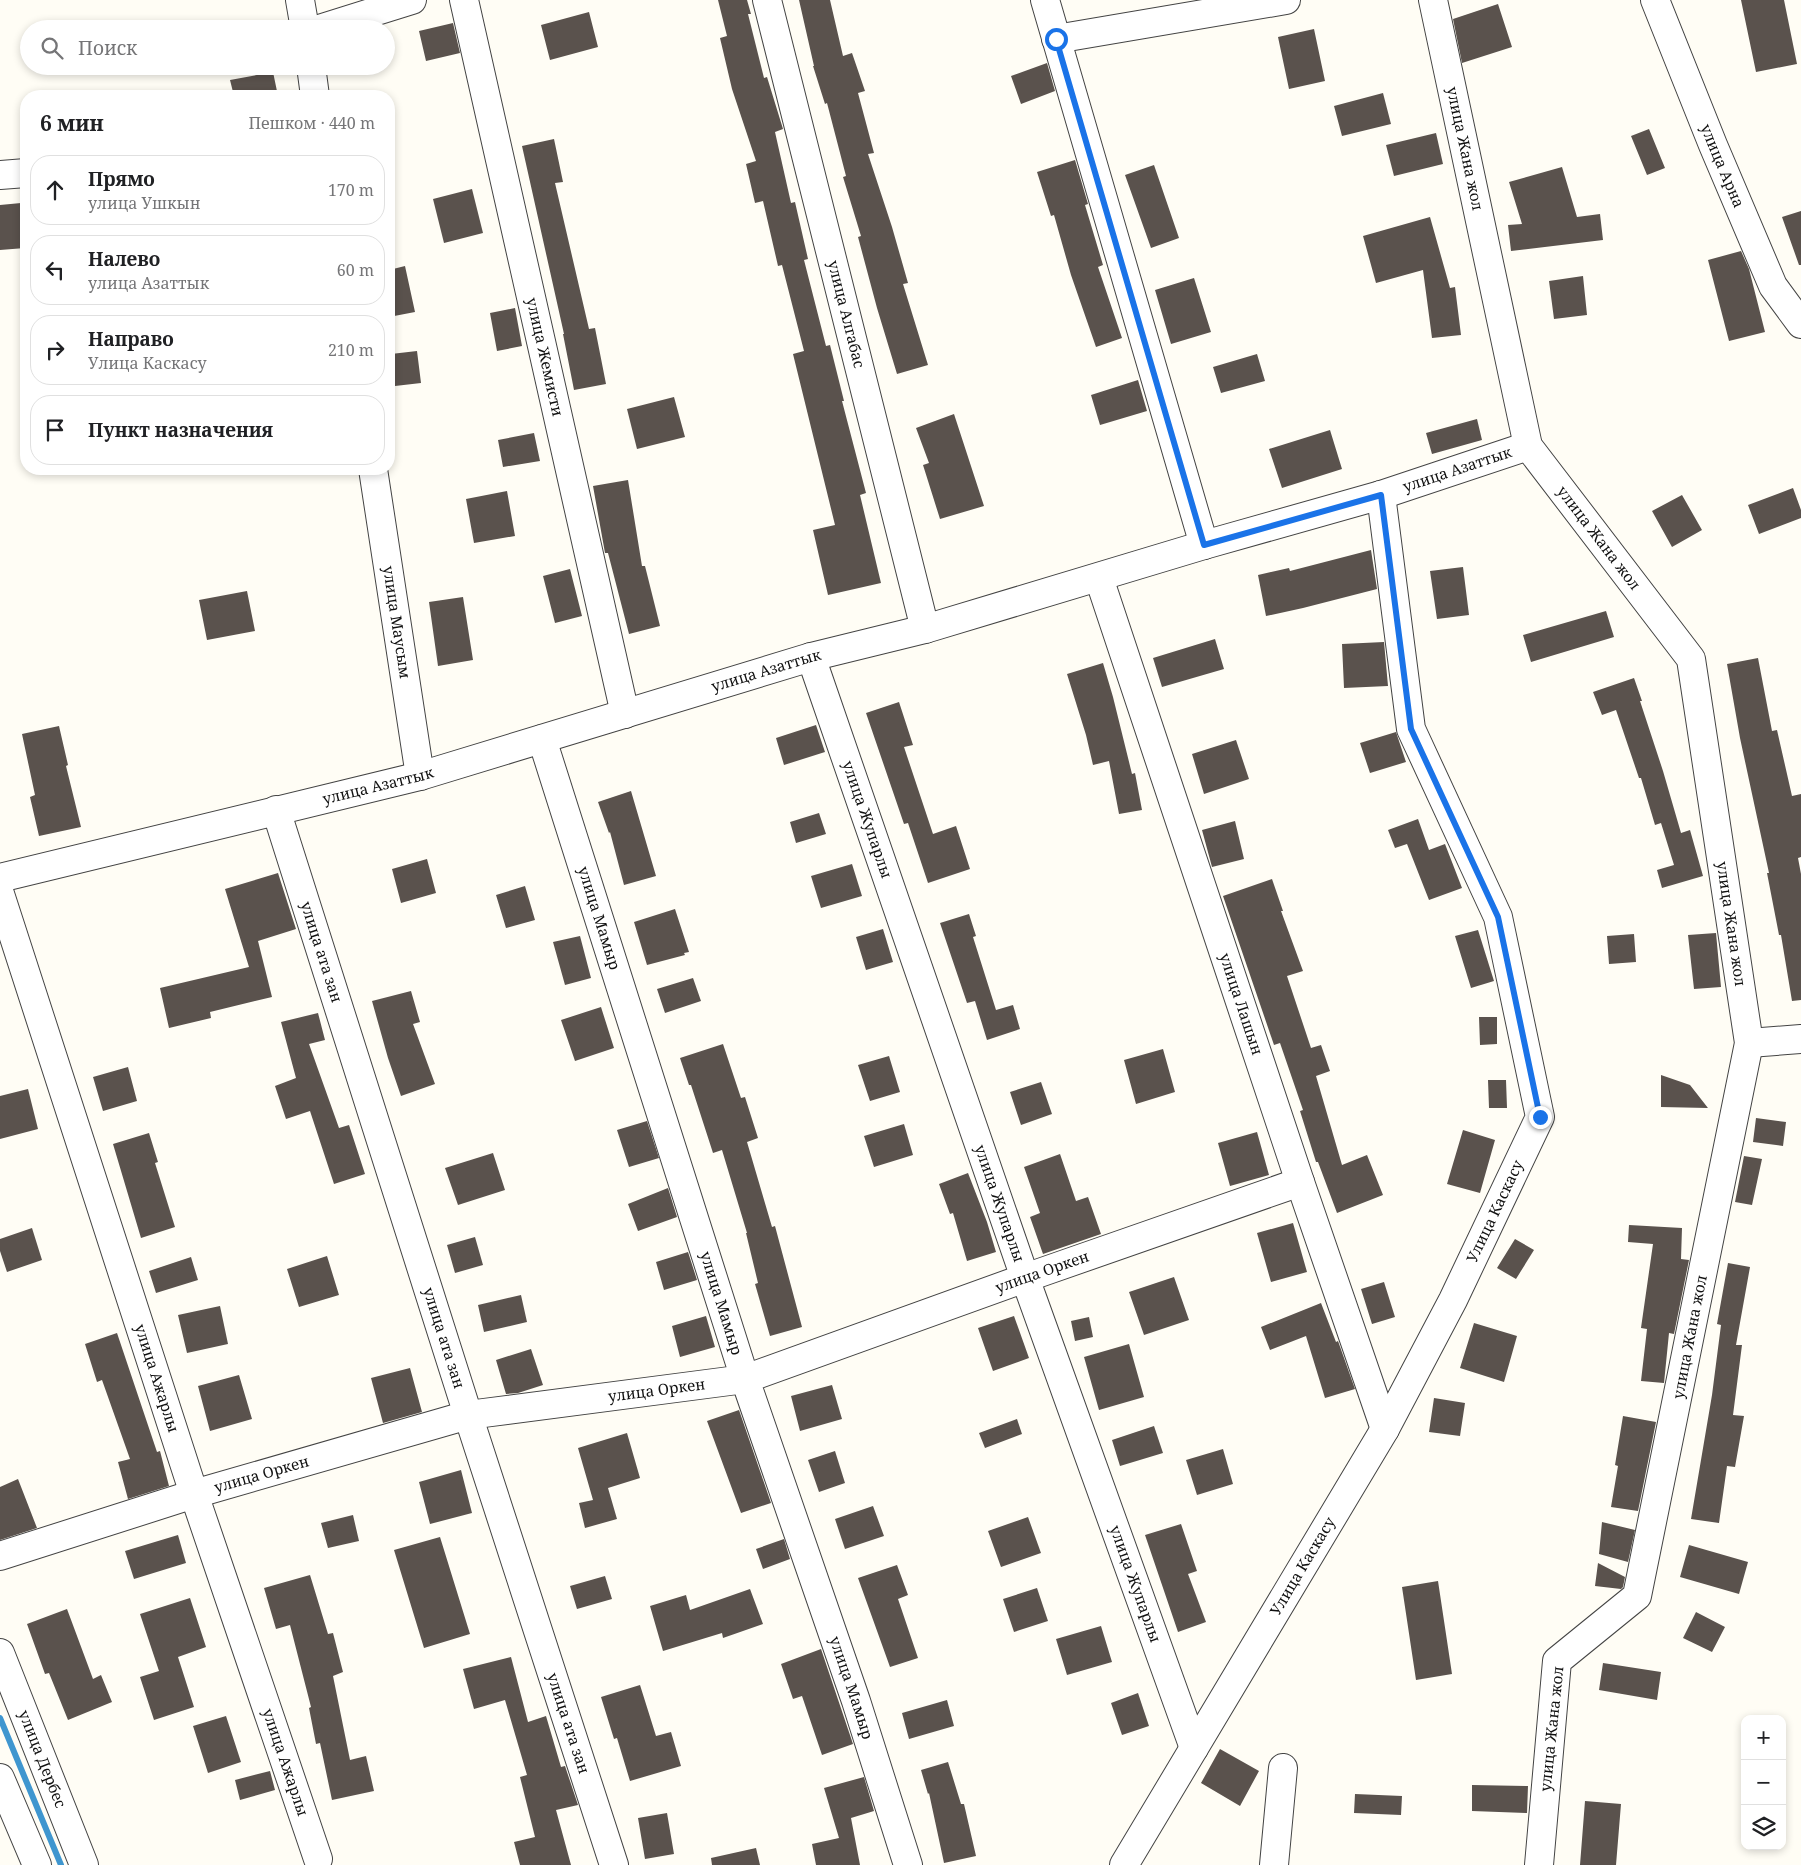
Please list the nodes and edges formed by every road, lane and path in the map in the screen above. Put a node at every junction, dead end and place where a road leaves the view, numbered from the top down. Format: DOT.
graph roads {
  1 [pos="300,0"];
  2 [pos="412,0"];
  3 [pos="464,0"];
  4 [pos="767,0"];
  5 [pos="1045,0"];
  6 [pos="1286,0"];
  7 [pos="1433,0"];
  8 [pos="1655,0"];
  9 [pos="303,20"];
  10 [pos="348,20"];
  11 [pos="1056,39"];
  12 [pos="312,75"];
  13 [pos="314,90"];
  14 [pos="20,173"];
  15 [pos="0,175"];
  16 [pos="1801,324"];
  17 [pos="1528,446"];
  18 [pos="373,475"];
  19 [pos="1381,495"];
  20 [pos="1204,545"];
  21 [pos="1099,578"];
  22 [pos="926,629"];
  23 [pos="811,656"];
  24 [pos="625,714"];
  25 [pos="542,739"];
  26 [pos="420,776"];
  27 [pos="276,810"];
  28 [pos="0,878"];
  29 [pos="0,894"];
  30 [pos="1801,1040"];
  31 [pos="1749,1043"];
  32 [pos="1300,1182"];
  33 [pos="1025,1278"];
  34 [pos="745,1379"];
  35 [pos="468,1415"];
  36 [pos="1385,1429"];
  37 [pos="194,1494"];
  38 [pos="0,1556"];
  39 [pos="0,1653"];
  40 [pos="1194,1748"];
  41 [pos="1283,1768"];
  42 [pos="0,1778"];
  43 [pos="318,1859"];
  44 [pos="38,1865"];
  45 [pos="84,1865"];
  46 [pos="614,1865"];
  47 [pos="908,1865"];
  48 [pos="1124,1865"];
  49 [pos="1274,1865"];
  50 [pos="1539,1865"];
  1 -- 9 [label="street"];
  2 -- 10 [label="street"];
  3 -- 24 [label="street, улица Жемисти"];
  4 -- 22 [label="street, улица Алгабас"];
  5 -- 11 [label="street"];
  6 -- 11 [label="street"];
  7 -- 17 [label="street, улица Жана жол"];
  8 -- 16 [label="street, улица Арна"];
  11 -- 20 [label="street"];
  12 -- 13 [label="street"];
  14 -- 15 [label="street"];
  17 -- 19 [label="street, улица Азаттык"];
  17 -- 31 [label="street, улица Жана жол"];
  18 -- 26 [label="street, улица Маусым"];
  19 -- 20 [label="street, улица Азаттык"];
  19 -- 36 [label="street, Улица Каскасу"];
  20 -- 21 [label="street, улица Азаттык"];
  21 -- 22 [label="street, улица Азаттык"];
  21 -- 32 [label="street, улица Лашын"];
  22 -- 23 [label="street, улица Азаттык"];
  23 -- 24 [label="street, улица Азаттык"];
  23 -- 33 [label="street, улица Жупарлы"];
  24 -- 25 [label="street, улица Азаттык"];
  25 -- 26 [label="street, улица Азаттык"];
  25 -- 34 [label="street, улица Мамыр"];
  26 -- 27 [label="street, улица Азаттык"];
  27 -- 28 [label="street, улица Азаттык"];
  27 -- 35 [label="street, улица ата зан"];
  29 -- 37 [label="street, улица Ажарлы"];
  30 -- 31 [label="street"];
  31 -- 50 [label="street, улица Жана жол"];
  32 -- 33 [label="street, улица Оркен"];
  32 -- 36 [label="street, улица Лашын"];
  33 -- 34 [label="street, улица Оркен"];
  33 -- 40 [label="street, улица Жупарлы"];
  34 -- 35 [label="street, улица Оркен"];
  34 -- 47 [label="street, улица Мамыр"];
  35 -- 37 [label="street, улица Оркен"];
  35 -- 46 [label="street, улица ата зан"];
  36 -- 40 [label="street, Улица Каскасу"];
  37 -- 38 [label="street, улица Оркен"];
  37 -- 43 [label="street, улица Ажарлы"];
  39 -- 45 [label="street, улица Дербес"];
  40 -- 48 [label="street, Улица Каскасу"];
  41 -- 49 [label="street"];
  42 -- 44 [label="street"];
}
